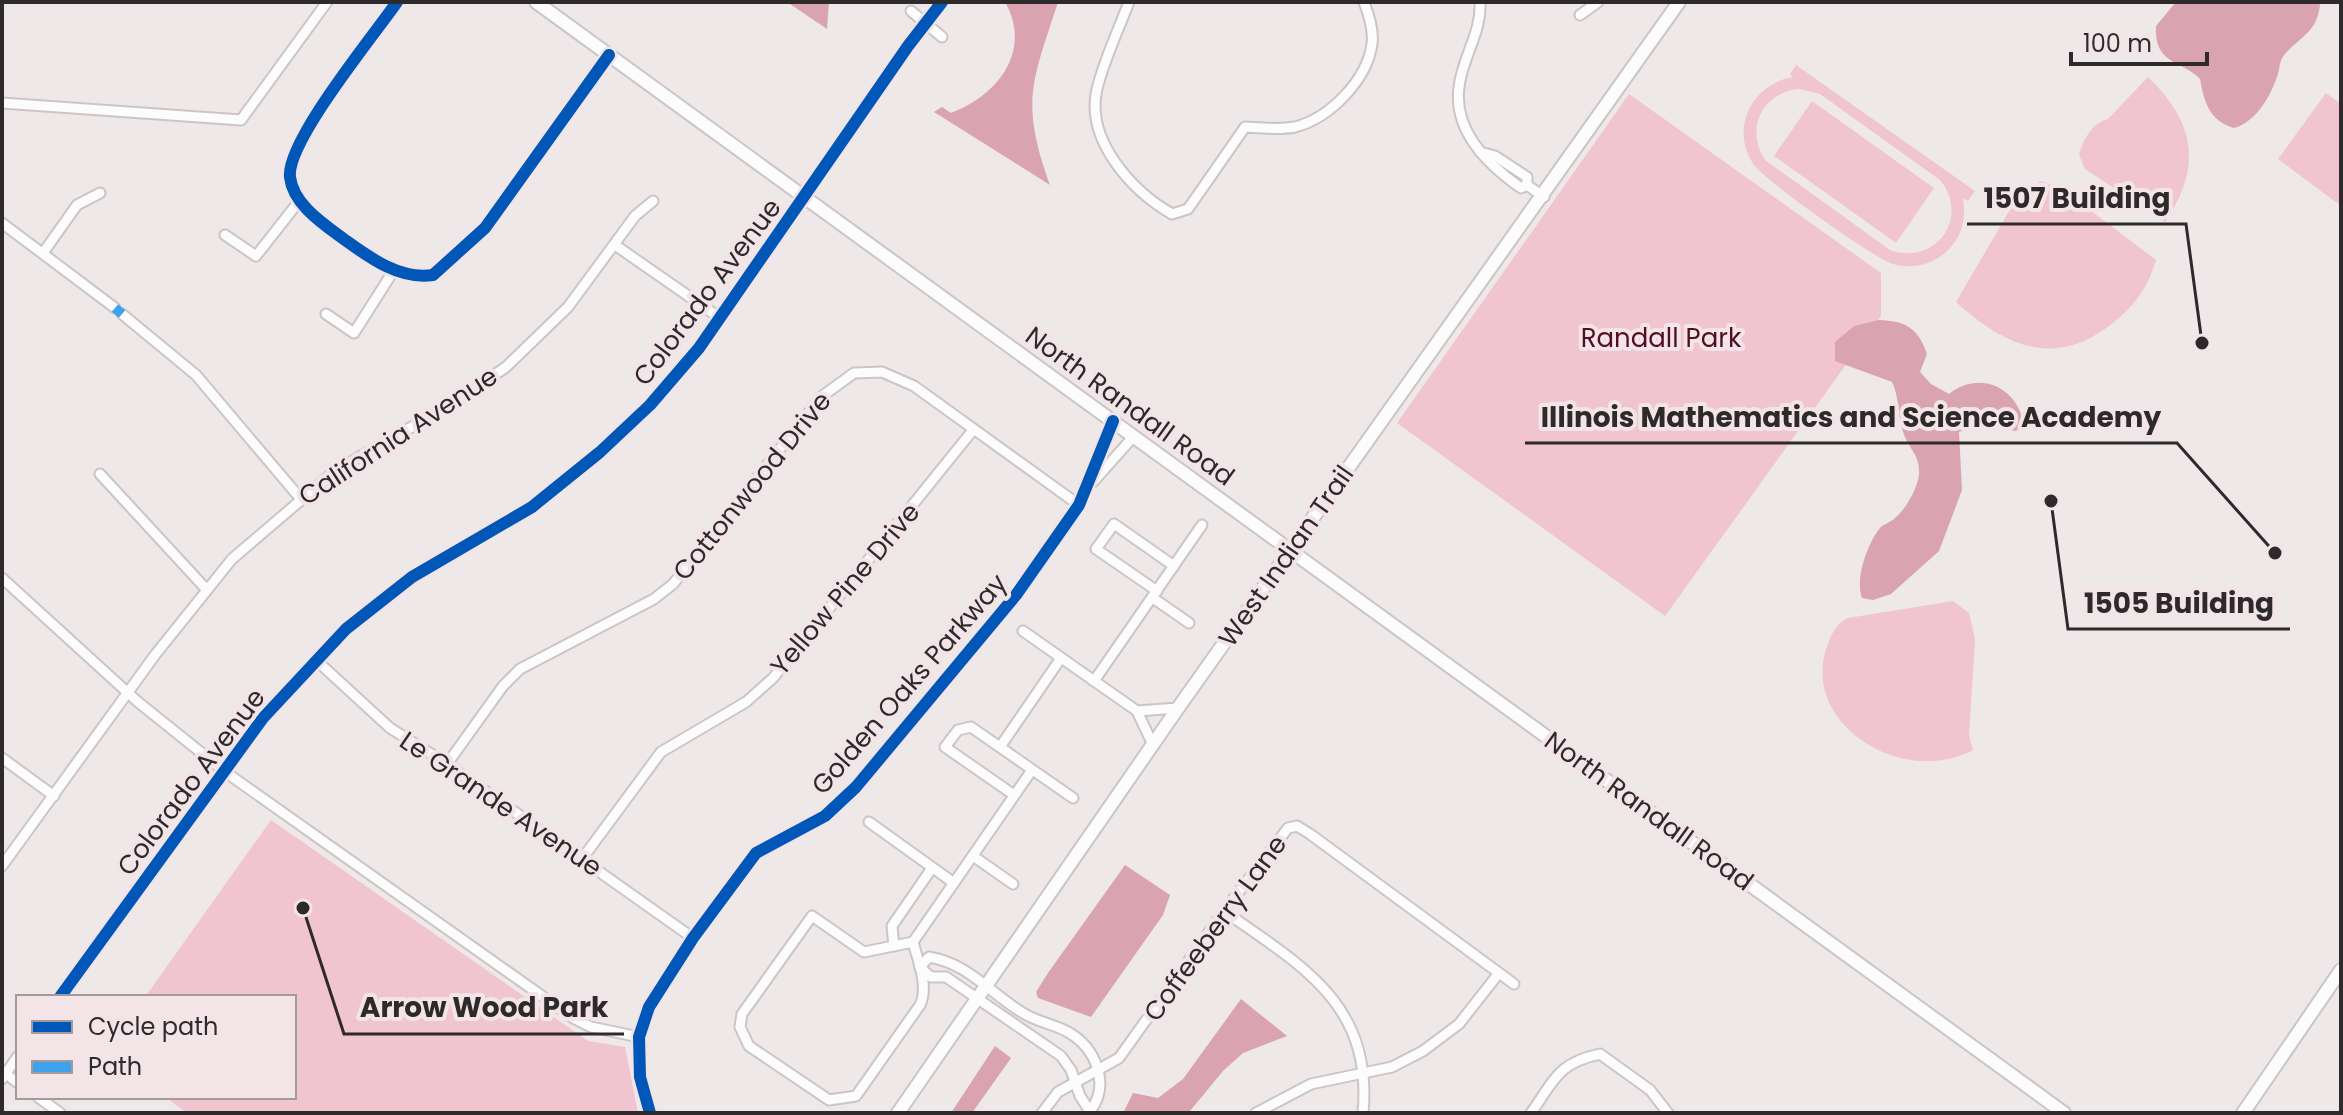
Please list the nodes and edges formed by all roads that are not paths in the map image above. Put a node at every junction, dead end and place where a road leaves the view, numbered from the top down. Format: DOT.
graph roads {
  1 [pos="327,2"];
  2 [pos="397,2"];
  3 [pos="536,2"];
  4 [pos="942,2"];
  5 [pos="1129,2"];
  6 [pos="1364,2"];
  7 [pos="1480,2"];
  8 [pos="1598,2"];
  9 [pos="1679,2"];
  10 [pos="911,11"];
  11 [pos="1580,15"];
  12 [pos="925,23"];
  13 [pos="942,37"];
  14 [pos="609,55"];
  15 [pos="2,103"];
  16 [pos="100,193"];
  17 [pos="805,197"];
  18 [pos="1544,197"];
  19 [pos="300,200"];
  20 [pos="653,201"];
  21 [pos="2,223"];
  22 [pos="225,235"];
  23 [pos="615,245"];
  24 [pos="43,253"];
  25 [pos="394,270"];
  26 [pos="326,314"];
  27 [pos="720,318"];
  28 [pos="1113,421"];
  29 [pos="973,430"];
  30 [pos="1134,436"];
  31 [pos="100,474"];
  32 [pos="1088,488"];
  33 [pos="300,498"];
  34 [pos="1079,505"];
  35 [pos="1202,525"];
  36 [pos="1290,550"];
  37 [pos="1174,566"];
  38 [pos="2,578"];
  39 [pos="207,590"];
  40 [pos="1155,594"];
  41 [pos="1189,623"];
  42 [pos="1023,631"];
  43 [pos="1061,658"];
  44 [pos="316,660"];
  45 [pos="1094,681"];
  46 [pos="130,693"];
  47 [pos="1178,708"];
  48 [pos="1137,711"];
  49 [pos="1153,745"];
  50 [pos="1000,747"];
  51 [pos="2,758"];
  52 [pos="447,764"];
  53 [pos="1032,770"];
  54 [pos="224,771"];
  55 [pos="1014,795"];
  56 [pos="54,796"];
  57 [pos="1073,798"];
  58 [pos="869,822"];
  59 [pos="973,856"];
  60 [pos="582,859"];
  61 [pos="2,866"];
  62 [pos="932,868"];
  63 [pos="954,883"];
  64 [pos="1013,884"];
  65 [pos="1224,911"];
  66 [pos="693,938"];
  67 [pos="913,942"];
  68 [pos="894,946"];
  69 [pos="920,967"];
  70 [pos="2341,970"];
  71 [pos="1499,973"];
  72 [pos="1514,984"];
  73 [pos="987,985"];
  74 [pos="61,995"];
  75 [pos="977,1000"];
  76 [pos="639,1037"];
  77 [pos="16,1059"];
  78 [pos="1100,1070"];
  79 [pos="1363,1072"];
  80 [pos="3,1075"];
  81 [pos="1075,1083"];
  82 [pos="41,1099"];
  83 [pos="1091,1112"];
  84 [pos="60,1113"];
  85 [pos="650,1113"];
  86 [pos="898,1113"];
  87 [pos="1042,1113"];
  88 [pos="1256,1113"];
  89 [pos="1363,1113"];
  90 [pos="1531,1113"];
  91 [pos="1668,1113"];
  92 [pos="2064,1113"];
  93 [pos="2243,1113"];
  1 -- 15 [label="street"];
  2 -- 19 [label="street"];
  3 -- 14 [label="main road, North Randall Road"];
  4 -- 12 [label="street, Colorado Avenue"];
  5 -- 6 [label="street"];
  7 -- 18 [label="street"];
  8 -- 11 [label="street"];
  9 -- 18 [label="main road, West Indian Trail"];
  10 -- 12 [label="street"];
  12 -- 13 [label="street"];
  12 -- 17 [label="street, Colorado Avenue"];
  14 -- 17 [label="main road, North Randall Road"];
  14 -- 25 [label="street"];
  16 -- 24 [label="street"];
  17 -- 27 [label="street, Colorado Avenue"];
  17 -- 28 [label="main road, North Randall Road"];
  18 -- 36 [label="main road, West Indian Trail"];
  19 -- 22 [label="street"];
  19 -- 25 [label="street"];
  20 -- 23 [label="street, California Avenue"];
  21 -- 24 [label="street"];
  23 -- 27 [label="street"];
  23 -- 33 [label="street, California Avenue"];
  24 -- 33 [label="street"];
  25 -- 26 [label="street"];
  27 -- 44 [label="street, Colorado Avenue"];
  28 -- 30 [label="main road, North Randall Road"];
  28 -- 32 [label="street, Golden Oaks Parkway"];
  29 -- 34 [label="street, Cottonwood Drive"];
  29 -- 52 [label="street, Cottonwood Drive"];
  29 -- 60 [label="street, Yellow Pine Drive"];
  30 -- 32 [label="street, Golden Oaks Parkway"];
  30 -- 36 [label="main road, North Randall Road"];
  31 -- 39 [label="street"];
  32 -- 34 [label="street, Golden Oaks Parkway"];
  33 -- 39 [label="street, California Avenue"];
  34 -- 66 [label="street, Golden Oaks Parkway"];
  35 -- 37 [label="street"];
  36 -- 47 [label="main road, West Indian Trail"];
  36 -- 92 [label="main road, North Randall Road"];
  37 -- 40 [label="street"];
  37 -- 40 [label="street"];
  38 -- 46 [label="street"];
  39 -- 46 [label="street, California Avenue"];
  40 -- 41 [label="street"];
  40 -- 45 [label="street"];
  42 -- 43 [label="street"];
  43 -- 45 [label="street"];
  43 -- 50 [label="street"];
  44 -- 52 [label="street, Le Grande Avenue"];
  44 -- 54 [label="street, Colorado Avenue"];
  45 -- 48 [label="street"];
  46 -- 54 [label="street"];
  46 -- 56 [label="street, California Avenue"];
  47 -- 48 [label="street"];
  47 -- 49 [label="main road, West Indian Trail"];
  48 -- 49 [label="street"];
  49 -- 73 [label="main road, West Indian Trail"];
  50 -- 53 [label="street"];
  50 -- 55 [label="street"];
  51 -- 56 [label="street"];
  52 -- 60 [label="street, Le Grande Avenue"];
  53 -- 55 [label="street"];
  53 -- 57 [label="street"];
  54 -- 74 [label="street, Colorado Avenue"];
  54 -- 76 [label="street"];
  55 -- 59 [label="street"];
  56 -- 61 [label="street, California Avenue"];
  58 -- 62 [label="street"];
  59 -- 63 [label="street"];
  59 -- 64 [label="street"];
  60 -- 66 [label="street, Le Grande Avenue"];
  62 -- 63 [label="street"];
  62 -- 68 [label="street"];
  63 -- 67 [label="street"];
  65 -- 71 [label="street, Coffeeberry Lane"];
  65 -- 78 [label="street, Coffeeberry Lane"];
  65 -- 79 [label="street"];
  66 -- 76 [label="street, Golden Oaks Parkway"];
  67 -- 68 [label="street"];
  67 -- 69 [label="street"];
  68 -- 69 [label="street"];
  69 -- 73 [label="street"];
  69 -- 75 [label="street"];
  70 -- 93 [label="main road"];
  71 -- 72 [label="street, Coffeeberry Lane"];
  71 -- 79 [label="street"];
  73 -- 75 [label="main road, West Indian Trail"];
  73 -- 78 [label="street"];
  75 -- 81 [label="street"];
  75 -- 86 [label="main road, West Indian Trail"];
  76 -- 85 [label="street, Golden Oaks Parkway"];
  77 -- 80 [label="street"];
  78 -- 81 [label="street, Coffeeberry Lane"];
  78 -- 83 [label="street"];
  79 -- 88 [label="street"];
  79 -- 89 [label="street"];
  81 -- 83 [label="street"];
  81 -- 87 [label="street, Coffeeberry Lane"];
  82 -- 84 [label="street"];
  90 -- 91 [label="street"];
}
